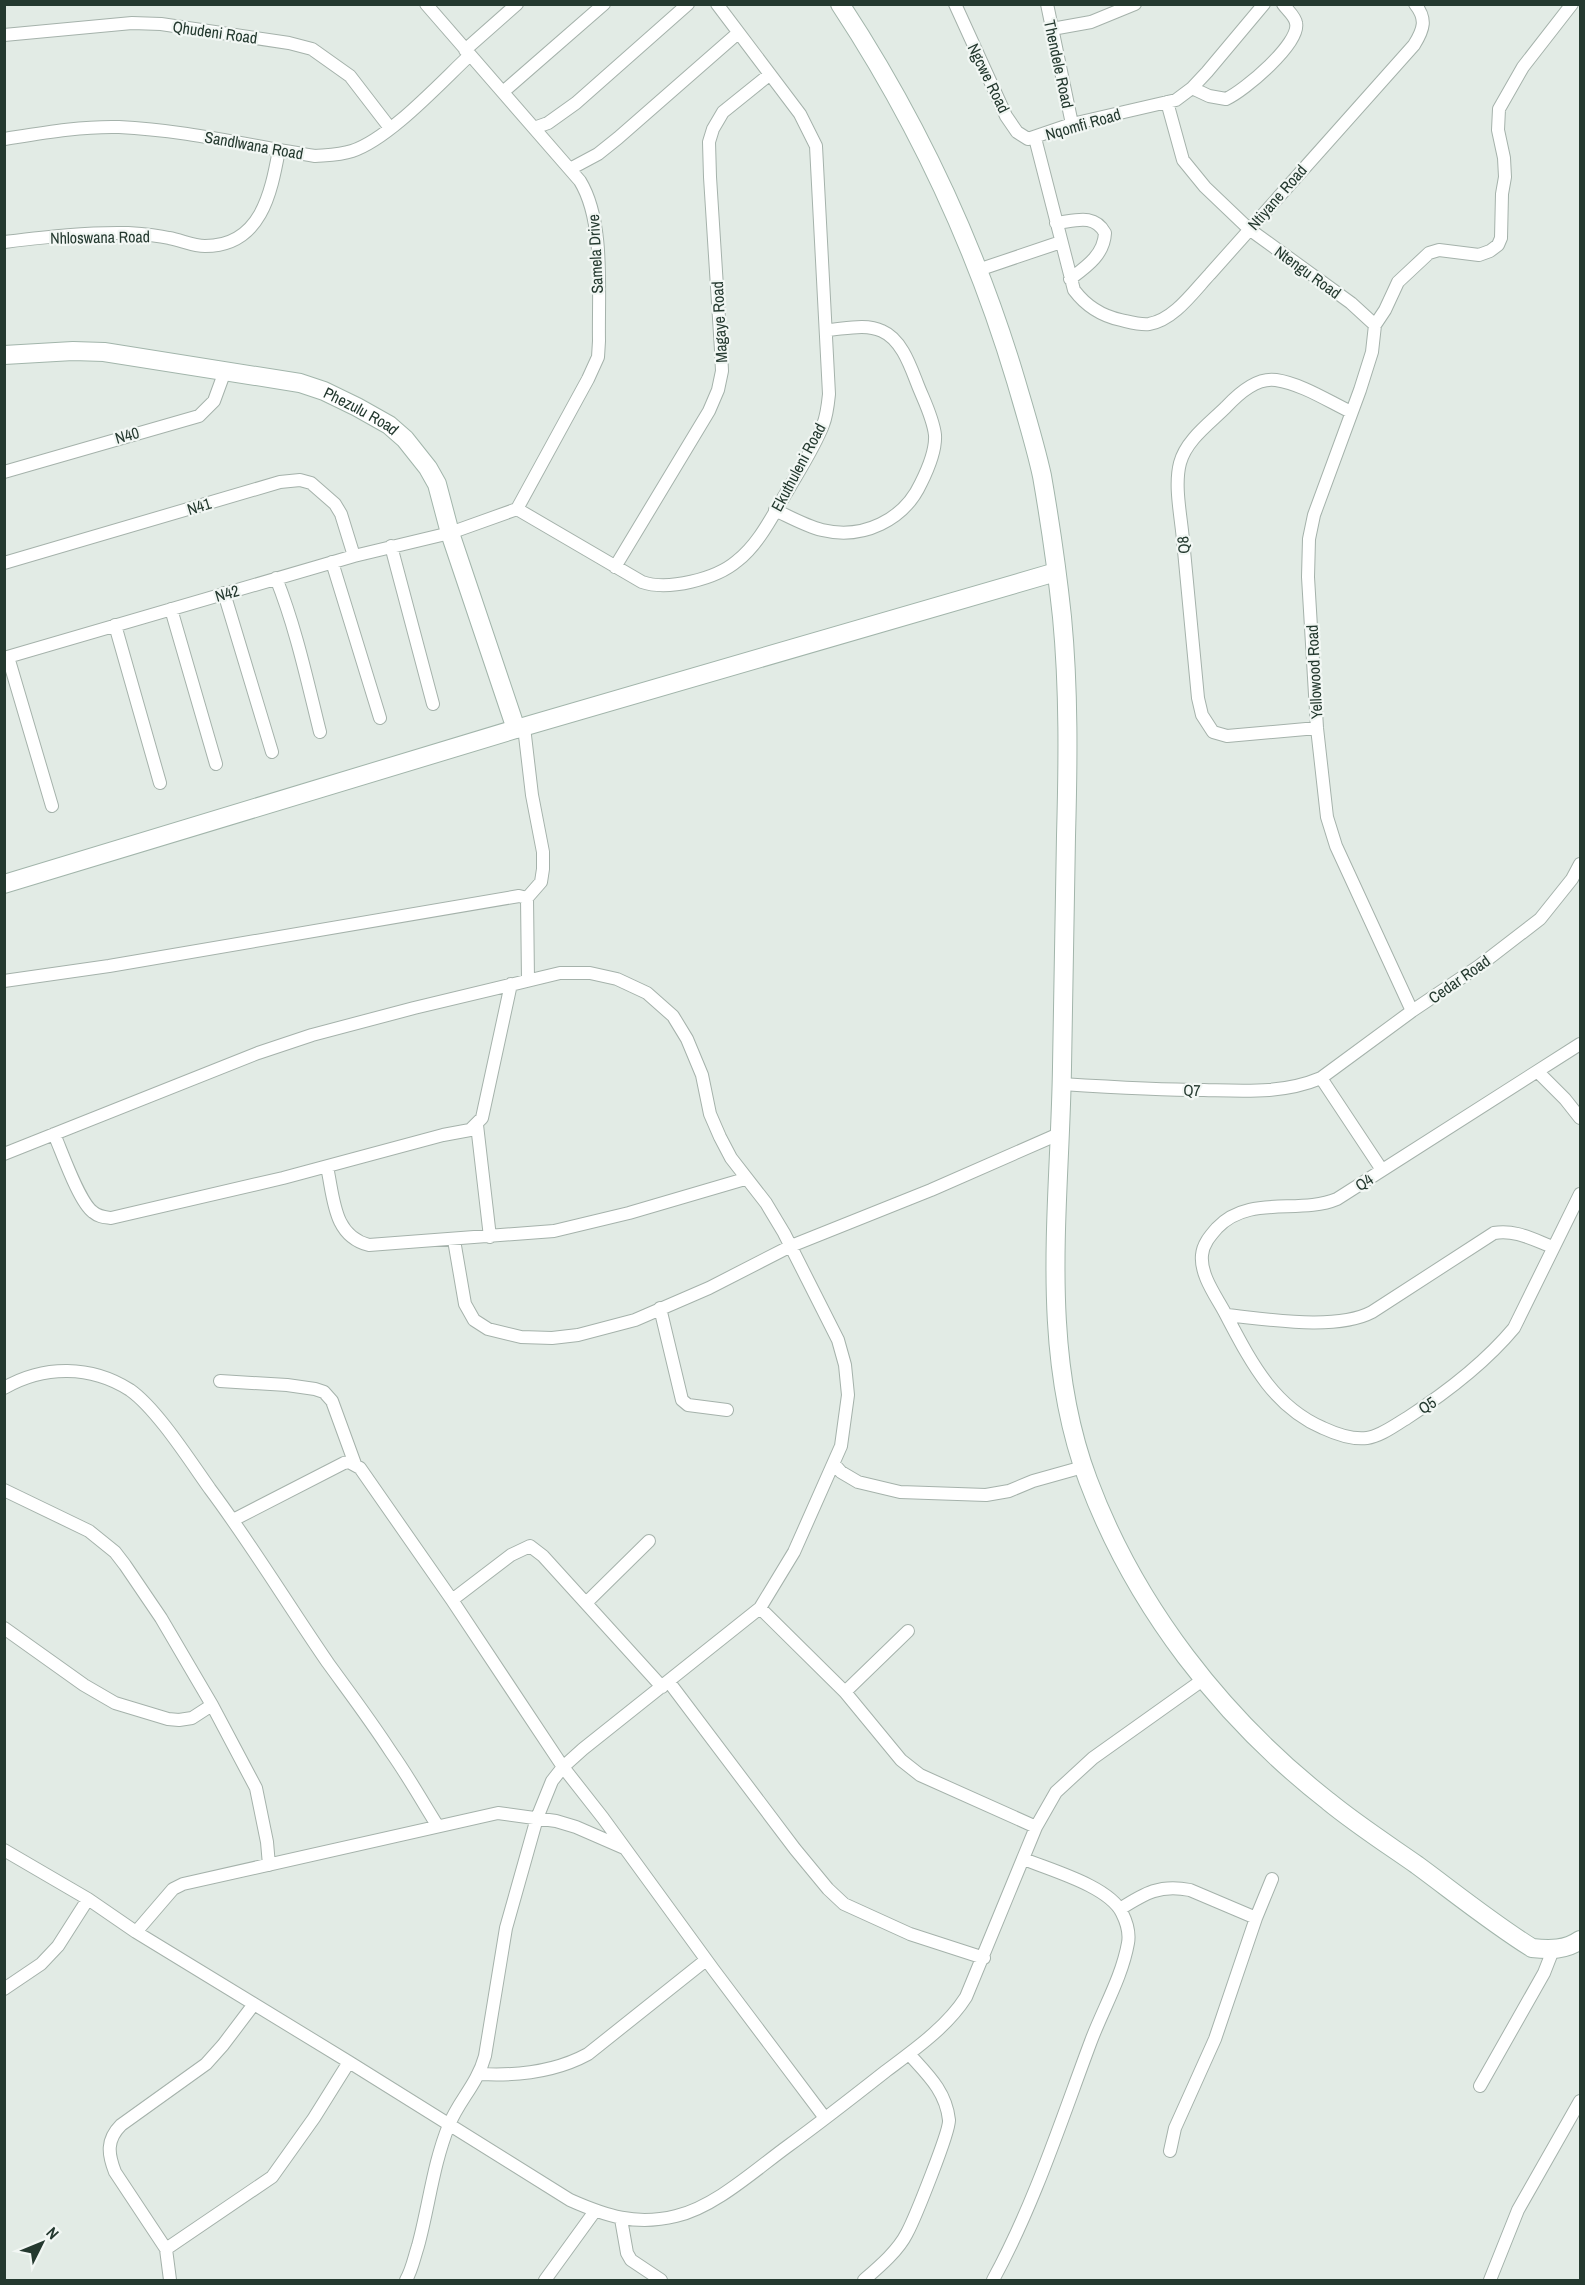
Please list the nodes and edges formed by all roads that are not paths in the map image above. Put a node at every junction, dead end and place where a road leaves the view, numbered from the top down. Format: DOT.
graph roads {
  1 [pos="426,4"];
  2 [pos="517,4"];
  3 [pos="604,4"];
  4 [pos="688,4"];
  5 [pos="717,4"];
  6 [pos="840,4"];
  7 [pos="955,4"];
  8 [pos="1047,4"];
  9 [pos="1135,4"];
  10 [pos="1264,4"];
  11 [pos="1283,4"];
  12 [pos="1415,4"];
  13 [pos="1572,4"];
  14 [pos="438,10"];
  15 [pos="1052,29"];
  16 [pos="738,33"];
  17 [pos="4,35"];
  18 [pos="468,53"];
  19 [pos="769,75"];
  20 [pos="1192,88"];
  21 [pos="503,92"];
  22 [pos="1167,102"];
  23 [pos="1072,124"];
  24 [pos="390,128"];
  25 [pos="534,128"];
  26 [pos="1035,138"];
  27 [pos="4,139"];
  28 [pos="279,150"];
  29 [pos="570,170"];
  30 [pos="1056,223"];
  31 [pos="1249,229"];
  32 [pos="4,242"];
  33 [pos="1061,242"];
  34 [pos="978,270"];
  35 [pos="1070,279"];
  36 [pos="1086,304"];
  37 [pos="1375,325"];
  38 [pos="827,330"];
  39 [pos="4,355"];
  40 [pos="225,371"];
  41 [pos="1352,412"];
  42 [pos="4,472"];
  43 [pos="517,509"];
  44 [pos="775,510"];
  45 [pos="450,533"];
  46 [pos="391,546"];
  47 [pos="354,555"];
  48 [pos="332,562"];
  49 [pos="4,563"];
  50 [pos="615,567"];
  51 [pos="1056,572"];
  52 [pos="276,578"];
  53 [pos="224,593"];
  54 [pos="171,609"];
  55 [pos="115,625"];
  56 [pos="6,657"];
  57 [pos="434,704"];
  58 [pos="381,718"];
  59 [pos="520,728"];
  60 [pos="1317,728"];
  61 [pos="320,732"];
  62 [pos="272,752"];
  63 [pos="216,764"];
  64 [pos="160,783"];
  65 [pos="52,806"];
  66 [pos="1581,864"];
  67 [pos="4,884"];
  68 [pos="527,898"];
  69 [pos="528,980"];
  70 [pos="4,981"];
  71 [pos="512,984"];
  72 [pos="1412,1011"];
  73 [pos="1581,1044"];
  74 [pos="1538,1072"];
  75 [pos="1321,1078"];
  76 [pos="1062,1084"];
  77 [pos="1581,1118"];
  78 [pos="477,1125"];
  79 [pos="1061,1133"];
  80 [pos="54,1134"];
  81 [pos="4,1154"];
  82 [pos="327,1167"];
  83 [pos="1382,1170"];
  84 [pos="746,1179"];
  85 [pos="1581,1194"];
  86 [pos="490,1237"];
  87 [pos="454,1240"];
  88 [pos="790,1246"];
  89 [pos="1553,1247"];
  90 [pos="660,1308"];
  91 [pos="1226,1315"];
  92 [pos="220,1381"];
  93 [pos="4,1388"];
  94 [pos="727,1410"];
  95 [pos="355,1464"];
  96 [pos="834,1464"];
  97 [pos="1083,1467"];
  98 [pos="4,1490"];
  99 [pos="233,1520"];
  100 [pos="649,1541"];
  101 [pos="452,1600"];
  102 [pos="586,1603"];
  103 [pos="760,1608"];
  104 [pos="4,1628"];
  105 [pos="908,1631"];
  106 [pos="1204,1679"];
  107 [pos="665,1685"];
  108 [pos="845,1692"];
  109 [pos="212,1705"];
  110 [pos="563,1767"];
  111 [pos="537,1818"];
  112 [pos="437,1825"];
  113 [pos="1036,1827"];
  114 [pos="623,1847"];
  115 [pos="4,1850"];
  116 [pos="1024,1859"];
  117 [pos="269,1865"];
  118 [pos="1272,1879"];
  119 [pos="88,1899"];
  120 [pos="1120,1909"];
  121 [pos="1256,1918"];
  122 [pos="136,1932"];
  123 [pos="1581,1940"];
  124 [pos="1553,1950"];
  125 [pos="984,1958"];
  126 [pos="706,1960"];
  127 [pos="4,1989"];
  128 [pos="254,2004"];
  129 [pos="909,2054"];
  130 [pos="349,2062"];
  131 [pos="480,2074"];
  132 [pos="1480,2086"];
  133 [pos="1581,2101"];
  134 [pos="825,2118"];
  135 [pos="449,2124"];
  136 [pos="1170,2151"];
  137 [pos="596,2211"];
  138 [pos="621,2219"];
  139 [pos="166,2248"];
  140 [pos="170,2280"];
  141 [pos="406,2280"];
  142 [pos="545,2280"];
  143 [pos="661,2280"];
  144 [pos="864,2280"];
  145 [pos="993,2280"];
  146 [pos="1490,2280"];
  1 -- 14 [label="street, Samela Drive"];
  2 -- 18 [label="street, Sandlwana Road"];
  3 -- 21 [label="street"];
  4 -- 25 [label="street"];
  5 -- 16 [label="street, Ekuthuleni Road"];
  6 -- 34 [label="street"];
  7 -- 26 [label="street, Ngcwe Road"];
  8 -- 15 [label="street, Thendele Road"];
  9 -- 15 [label="street"];
  10 -- 20 [label="street, Nqomfi Road"];
  11 -- 20 [label="street"];
  12 -- 31 [label="street, Ntiyane Road"];
  13 -- 37 [label="street"];
  14 -- 18 [label="street, Samela Drive"];
  15 -- 23 [label="street, Thendele Road"];
  16 -- 19 [label="street, Ekuthuleni Road"];
  16 -- 29 [label="street"];
  17 -- 24 [label="street, Qhudeni Road"];
  18 -- 21 [label="street, Samela Drive"];
  18 -- 24 [label="street, Sandlwana Road"];
  19 -- 38 [label="street, Ekuthuleni Road"];
  19 -- 50 [label="street, Magaye Road"];
  20 -- 22 [label="street, Nqomfi Road"];
  21 -- 25 [label="street, Samela Drive"];
  22 -- 23 [label="street, Nqomfi Road"];
  22 -- 31 [label="street, Ntengu Road"];
  23 -- 26 [label="street, Nqomfi Road"];
  24 -- 28 [label="street, Sandlwana Road"];
  25 -- 29 [label="street, Samela Drive"];
  26 -- 30 [label="street, Nqomfi Road"];
  27 -- 28 [label="street, Sandlwana Road"];
  28 -- 32 [label="street, Nhloswana Road"];
  29 -- 43 [label="street, Samela Drive"];
  30 -- 33 [label="street, Nqomfi Road"];
  30 -- 35 [label="street"];
  31 -- 36 [label="street, Ntiyane Road"];
  31 -- 37 [label="street, Ntengu Road"];
  33 -- 34 [label="street"];
  33 -- 35 [label="street, Nqomfi Road"];
  34 -- 51 [label="street"];
  35 -- 36 [label="street, Nqomfi Road"];
  37 -- 41 [label="street, Yellowood Road"];
  38 -- 44 [label="street, Ekuthuleni Road"];
  38 -- 44 [label="street"];
  39 -- 40 [label="street, Phezulu Road"];
  40 -- 42 [label="street, N40"];
  40 -- 45 [label="street, Phezulu Road"];
  41 -- 60 [label="street, Yellowood Road"];
  41 -- 60 [label="street, Q8"];
  43 -- 45 [label="street"];
  43 -- 50 [label="street, Ekuthuleni Road"];
  44 -- 50 [label="street, Ekuthuleni Road"];
  45 -- 46 [label="street, N42"];
  45 -- 59 [label="street, Phezulu Road"];
  46 -- 47 [label="street, N42"];
  46 -- 57 [label="street"];
  47 -- 48 [label="street, N42"];
  47 -- 49 [label="street, N41"];
  48 -- 52 [label="street, N42"];
  48 -- 58 [label="street"];
  51 -- 59 [label="street"];
  51 -- 76 [label="street"];
  52 -- 53 [label="street, N42"];
  52 -- 61 [label="street"];
  53 -- 54 [label="street, N42"];
  53 -- 62 [label="street"];
  54 -- 55 [label="street, N42"];
  54 -- 63 [label="street"];
  55 -- 56 [label="street, N42"];
  55 -- 64 [label="street"];
  56 -- 65 [label="street"];
  59 -- 67 [label="street"];
  59 -- 68 [label="street"];
  60 -- 72 [label="street, Yellowood Road"];
  66 -- 72 [label="street, Cedar Road"];
  68 -- 69 [label="street"];
  68 -- 70 [label="street"];
  69 -- 71 [label="street"];
  69 -- 84 [label="street"];
  71 -- 78 [label="street"];
  71 -- 80 [label="street"];
  72 -- 75 [label="street, Cedar Road"];
  73 -- 74 [label="street, Q4"];
  74 -- 77 [label="street"];
  74 -- 83 [label="street, Q4"];
  75 -- 76 [label="street, Q7"];
  75 -- 83 [label="street"];
  76 -- 79 [label="street"];
  78 -- 82 [label="street"];
  78 -- 86 [label="street"];
  79 -- 88 [label="street"];
  79 -- 97 [label="street"];
  80 -- 81 [label="street"];
  80 -- 82 [label="street"];
  82 -- 87 [label="street"];
  83 -- 91 [label="street, Q4"];
  84 -- 86 [label="street"];
  84 -- 88 [label="street"];
  85 -- 89 [label="street, Q5"];
  86 -- 87 [label="street"];
  87 -- 90 [label="street"];
  88 -- 90 [label="street"];
  88 -- 96 [label="street"];
  89 -- 91 [label="street"];
  89 -- 91 [label="street, Q5"];
  90 -- 94 [label="street"];
  92 -- 95 [label="street"];
  93 -- 99 [label="street"];
  95 -- 99 [label="street"];
  95 -- 101 [label="street"];
  96 -- 97 [label="street"];
  96 -- 103 [label="street"];
  97 -- 106 [label="street"];
  98 -- 109 [label="street"];
  99 -- 112 [label="street"];
  100 -- 102 [label="street"];
  101 -- 102 [label="street"];
  101 -- 110 [label="street"];
  102 -- 107 [label="street"];
  103 -- 107 [label="street"];
  103 -- 108 [label="street"];
  104 -- 109 [label="street"];
  105 -- 108 [label="street"];
  106 -- 113 [label="street"];
  106 -- 124 [label="street"];
  107 -- 110 [label="street"];
  107 -- 125 [label="street"];
  108 -- 113 [label="street"];
  109 -- 117 [label="street"];
  110 -- 111 [label="street"];
  110 -- 114 [label="street"];
  111 -- 112 [label="street"];
  111 -- 114 [label="street"];
  111 -- 131 [label="street"];
  112 -- 117 [label="street"];
  113 -- 116 [label="street"];
  114 -- 126 [label="street"];
  115 -- 119 [label="street"];
  116 -- 120 [label="street"];
  116 -- 125 [label="street"];
  117 -- 122 [label="street"];
  118 -- 121 [label="street"];
  119 -- 122 [label="street"];
  119 -- 127 [label="street"];
  120 -- 121 [label="street"];
  120 -- 145 [label="street"];
  121 -- 136 [label="street"];
  122 -- 128 [label="street"];
  123 -- 124 [label="street"];
  124 -- 132 [label="street"];
  125 -- 129 [label="street"];
  126 -- 131 [label="street"];
  126 -- 134 [label="street"];
  128 -- 130 [label="street"];
  128 -- 139 [label="street"];
  129 -- 134 [label="street"];
  129 -- 144 [label="street"];
  130 -- 135 [label="street"];
  130 -- 139 [label="street"];
  131 -- 135 [label="street"];
  133 -- 146 [label="street"];
  134 -- 138 [label="street"];
  135 -- 137 [label="street"];
  135 -- 141 [label="street"];
  137 -- 138 [label="street"];
  137 -- 142 [label="street"];
  138 -- 143 [label="street"];
  139 -- 140 [label="street"];
}
